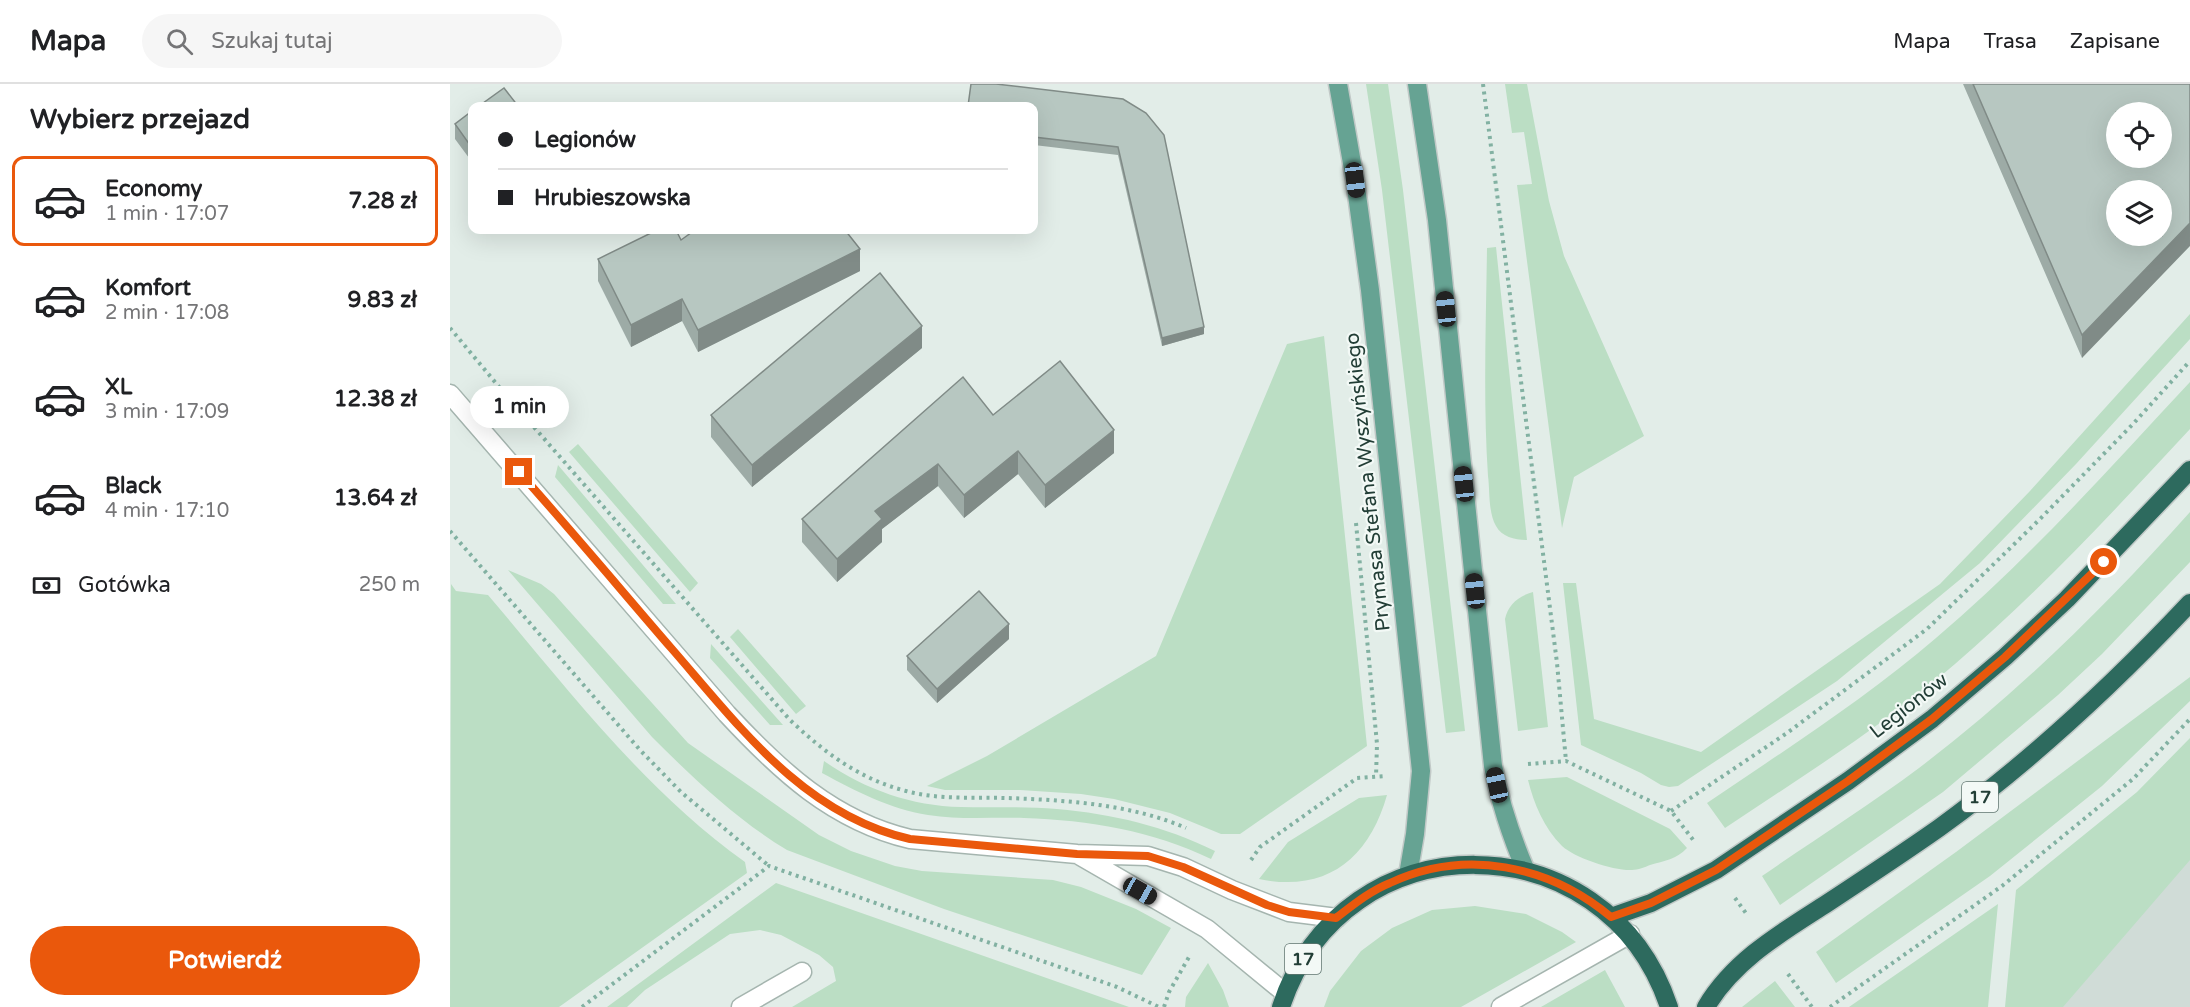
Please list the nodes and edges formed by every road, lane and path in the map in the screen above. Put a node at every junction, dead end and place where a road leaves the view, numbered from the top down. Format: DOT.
graph roads {
  1 [pos="1338,84"];
  2 [pos="1417,84"];
  3 [pos="1483,84"];
  4 [pos="450,328"];
  5 [pos="2190,361"];
  6 [pos="450,394"];
  7 [pos="505,394"];
  8 [pos="493,406"];
  9 [pos="2190,470"];
  10 [pos="1356,518"];
  11 [pos="450,531"];
  12 [pos="2190,603"];
  13 [pos="2190,719"];
  14 [pos="1566,760"];
  15 [pos="1521,764"];
  16 [pos="1386,776"];
  17 [pos="1376,777"];
  18 [pos="1671,811"];
  19 [pos="1191,830"];
  20 [pos="1700,848"];
  21 [pos="1077,854"];
  22 [pos="1243,856"];
  23 [pos="1251,860"];
  24 [pos="769,866"];
  25 [pos="1247,867"];
  26 [pos="1526,871"];
  27 [pos="1408,876"];
  28 [pos="1732,894"];
  29 [pos="1611,917"];
  30 [pos="1336,918"];
  31 [pos="1753,924"];
  32 [pos="1630,934"];
  33 [pos="1192,951"];
  34 [pos="802,972"];
  35 [pos="1788,974"];
  36 [pos="1283,1000"];
  37 [pos="582,1007"];
  38 [pos="741,1007"];
  39 [pos="1159,1007"];
  40 [pos="1164,1007"];
  41 [pos="1501,1007"];
  42 [pos="1669,1007"];
  43 [pos="1706,1007"];
  44 [pos="1812,1007"];
  45 [pos="1830,1007"];
  1 -- 27 [label="main road, Prymasa Stefana Wyszyńskiego"];
  2 -- 26 [label="main road"];
  3 -- 14 [label="path"];
  4 -- 7 [label="path"];
  5 -- 18 [label="path"];
  6 -- 21 [label="street"];
  7 -- 8 [label="path"];
  7 -- 19 [label="path"];
  9 -- 29 [label="highway, Legionów"];
  10 -- 17 [label="path"];
  11 -- 24 [label="path"];
  12 -- 43 [label="highway, 17"];
  13 -- 45 [label="path"];
  14 -- 15 [label="path"];
  14 -- 18 [label="path"];
  16 -- 17 [label="path"];
  17 -- 23 [label="path"];
  18 -- 20 [label="path"];
  21 -- 30 [label="street"];
  21 -- 36 [label="street"];
  22 -- 23 [label="path"];
  23 -- 25 [label="path"];
  24 -- 37 [label="path"];
  24 -- 39 [label="path"];
  26 -- 27 [label="highway, 17"];
  26 -- 29 [label="highway, 17"];
  27 -- 30 [label="highway, 17"];
  28 -- 31 [label="path"];
  29 -- 32 [label="highway, 17"];
  30 -- 36 [label="highway, 17"];
  32 -- 41 [label="street"];
  32 -- 42 [label="highway, 17"];
  33 -- 40 [label="path"];
  34 -- 38 [label="street"];
  35 -- 44 [label="path"];
}
